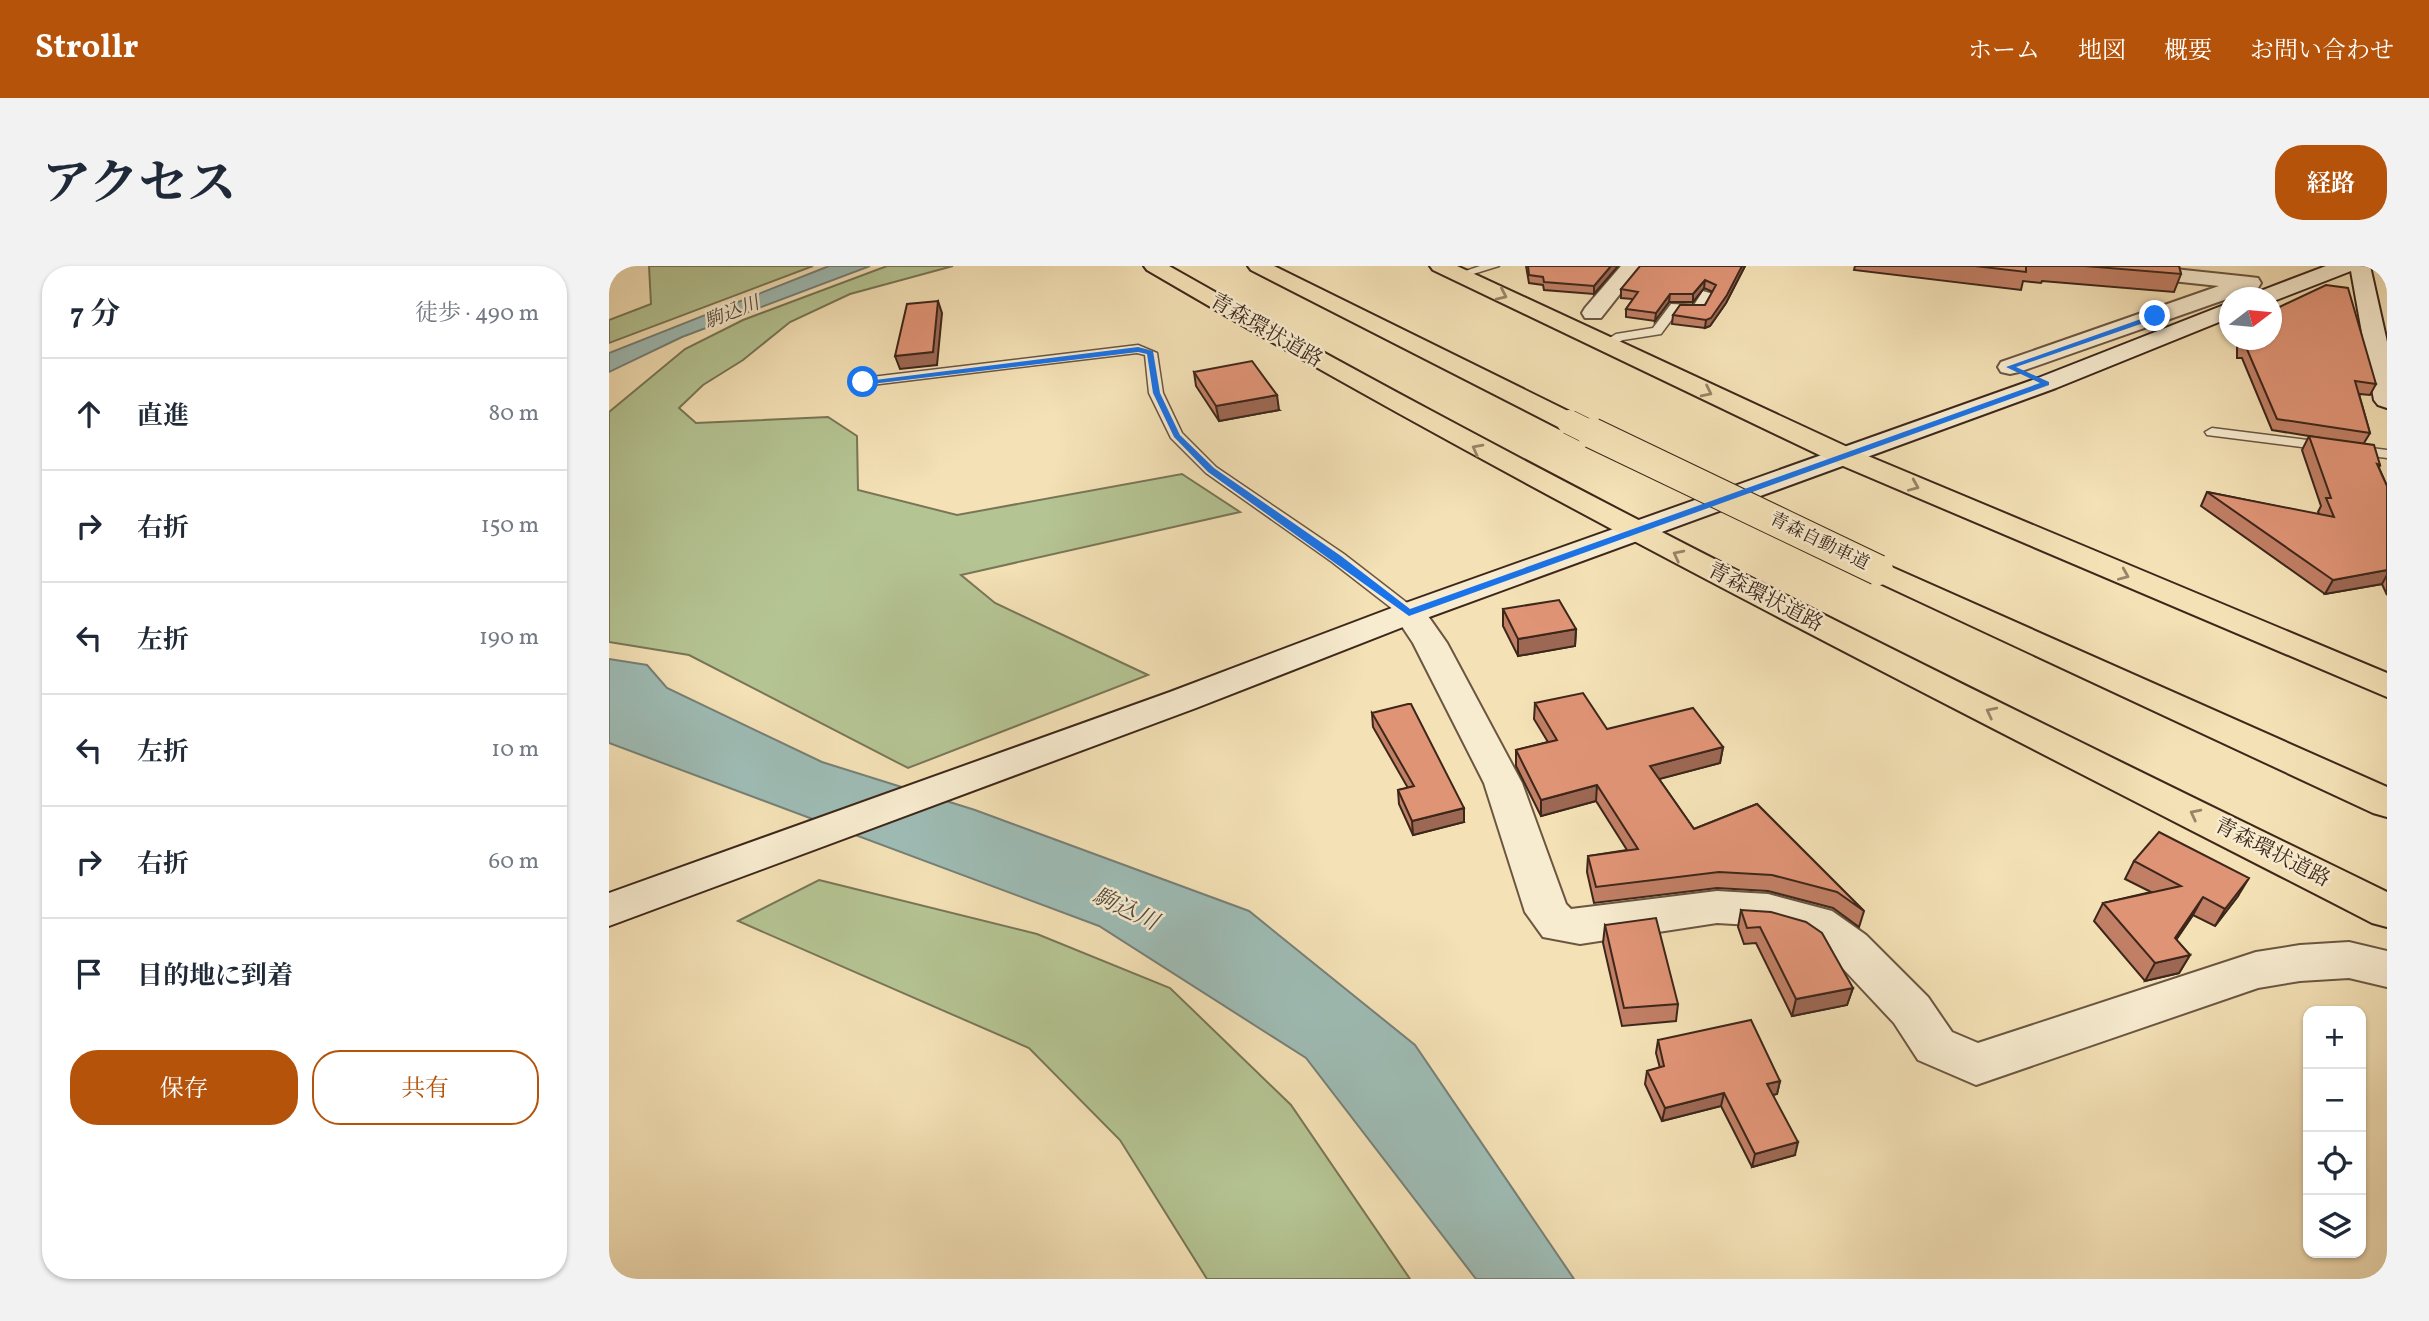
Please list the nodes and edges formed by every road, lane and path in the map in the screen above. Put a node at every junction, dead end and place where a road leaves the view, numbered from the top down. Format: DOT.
graph roads {
  1 [pos="1154,266"];
  2 [pos="1258,266"];
  3 [pos="1493,266"];
  4 [pos="1632,266"];
  5 [pos="2087,266"];
  6 [pos="2345,266"];
  7 [pos="2360,266"];
  8 [pos="2127,268"];
  9 [pos="1450,271"];
  10 [pos="2239,287"];
  11 [pos="2282,288"];
  12 [pos="1707,295"];
  13 [pos="2219,300"];
  14 [pos="1593,313"];
  15 [pos="2219,314"];
  16 [pos="2155,316"];
  17 [pos="2184,328"];
  18 [pos="1606,344"];
  19 [pos="863,382"];
  20 [pos="2047,383"];
  21 [pos="2387,400"];
  22 [pos="2212,432"];
  23 [pos="2387,454"];
  24 [pos="1846,457"];
  25 [pos="1633,532"];
  26 [pos="1409,613"];
  27 [pos="2387,686"];
  28 [pos="2387,803"];
  29 [pos="609,910"];
  30 [pos="2387,911"];
  31 [pos="2387,970"];
  25 -- 1 [label="highway, 青森環状道路, one-way"];
  2 -- 28 [label="highway, 青森自動車道, bridge"];
  3 -- 9 [label="lane"];
  4 -- 14 [label="street"];
  5 -- 8 [label="street"];
  6 -- 11 [label="street"];
  7 -- 21 [label="street"];
  8 -- 10 [label="street"];
  9 -- 18 [label="highway, one-way"];
  12 -- 18 [label="lane"];
  13 -- 16 [label="street"];
  15 -- 17 [label="street"];
  16 -- 17 [label="street"];
  16 -- 20 [label="street"];
  17 -- 20 [label="street"];
  18 -- 24 [label="highway, one-way"];
  19 -- 26 [label="lane"];
  20 -- 24 [label="street"];
  22 -- 23 [label="lane"];
  24 -- 25 [label="street"];
  24 -- 27 [label="highway, one-way"];
  25 -- 26 [label="street"];
  30 -- 25 [label="highway, 青森環状道路, one-way"];
  26 -- 29 [label="street"];
  26 -- 31 [label="street"];
}
